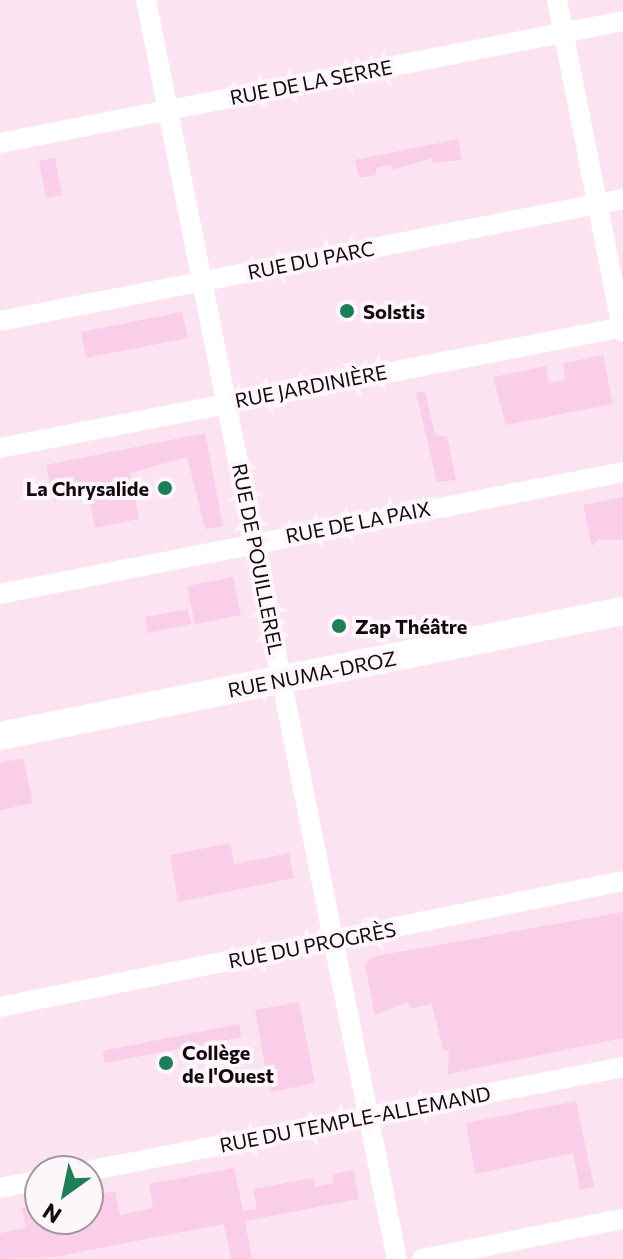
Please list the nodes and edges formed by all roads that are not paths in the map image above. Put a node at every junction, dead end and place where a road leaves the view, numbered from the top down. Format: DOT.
graph roads {
  1 [pos="146,0"];
  2 [pos="557,0"];
  3 [pos="623,21"];
  4 [pos="564,33"];
  5 [pos="169,110"];
  6 [pos="0,143"];
  7 [pos="623,199"];
  8 [pos="598,204"];
  9 [pos="204,281"];
  10 [pos="0,321"];
  11 [pos="623,328"];
  12 [pos="228,402"];
  13 [pos="0,448"];
  14 [pos="623,472"];
  15 [pos="256,542"];
  16 [pos="0,594"];
  17 [pos="623,611"];
  18 [pos="282,680"];
  19 [pos="0,736"];
  20 [pos="623,881"];
  21 [pos="334,940"];
  22 [pos="0,1007"];
  23 [pos="623,1067"];
  24 [pos="369,1116"];
  25 [pos="104,1168"];
  26 [pos="24,1183"];
  27 [pos="0,1188"];
  28 [pos="623,1219"];
  29 [pos="397,1259"];
  30 [pos="422,1259"];
  1 -- 5 [label="street, RUE DE POUILLEREL"];
  2 -- 4 [label="street"];
  3 -- 4 [label="street, RUE DE LA SERRE"];
  4 -- 5 [label="street, RUE DE LA SERRE"];
  4 -- 8 [label="street"];
  5 -- 6 [label="street, RUE DE LA SERRE"];
  5 -- 9 [label="street, RUE DE POUILLEREL"];
  7 -- 8 [label="street, RUE DU PARC"];
  8 -- 9 [label="street, RUE DU PARC"];
  8 -- 11 [label="street"];
  9 -- 10 [label="street, RUE DU PARC"];
  9 -- 12 [label="street, RUE DE POUILLEREL"];
  11 -- 12 [label="street, RUE JARDINIÈRE"];
  12 -- 13 [label="street, RUE JARDINIÈRE"];
  12 -- 15 [label="street, RUE DE POUILLEREL"];
  14 -- 15 [label="street, RUE DE LA PAIX"];
  15 -- 16 [label="street, RUE DE LA PAIX"];
  15 -- 18 [label="street, RUE DE POUILLEREL"];
  17 -- 18 [label="main road, RUE NUMA-DROZ"];
  18 -- 19 [label="main road, RUE NUMA-DROZ"];
  18 -- 21 [label="street, RUE DE POUILLEREL"];
  20 -- 21 [label="street, RUE DU PROGRÈS"];
  21 -- 22 [label="street, RUE DU PROGRÈS"];
  21 -- 24 [label="street, RUE DE POUILLEREL"];
  23 -- 24 [label="street, RUE DU TEMPLE-ALLEMAND"];
  24 -- 25 [label="street, RUE DU TEMPLE-ALLEMAND"];
  24 -- 29 [label="street, RUE DE POUILLEREL"];
  26 -- 27 [label="street"];
  28 -- 30 [label="street"];
}
